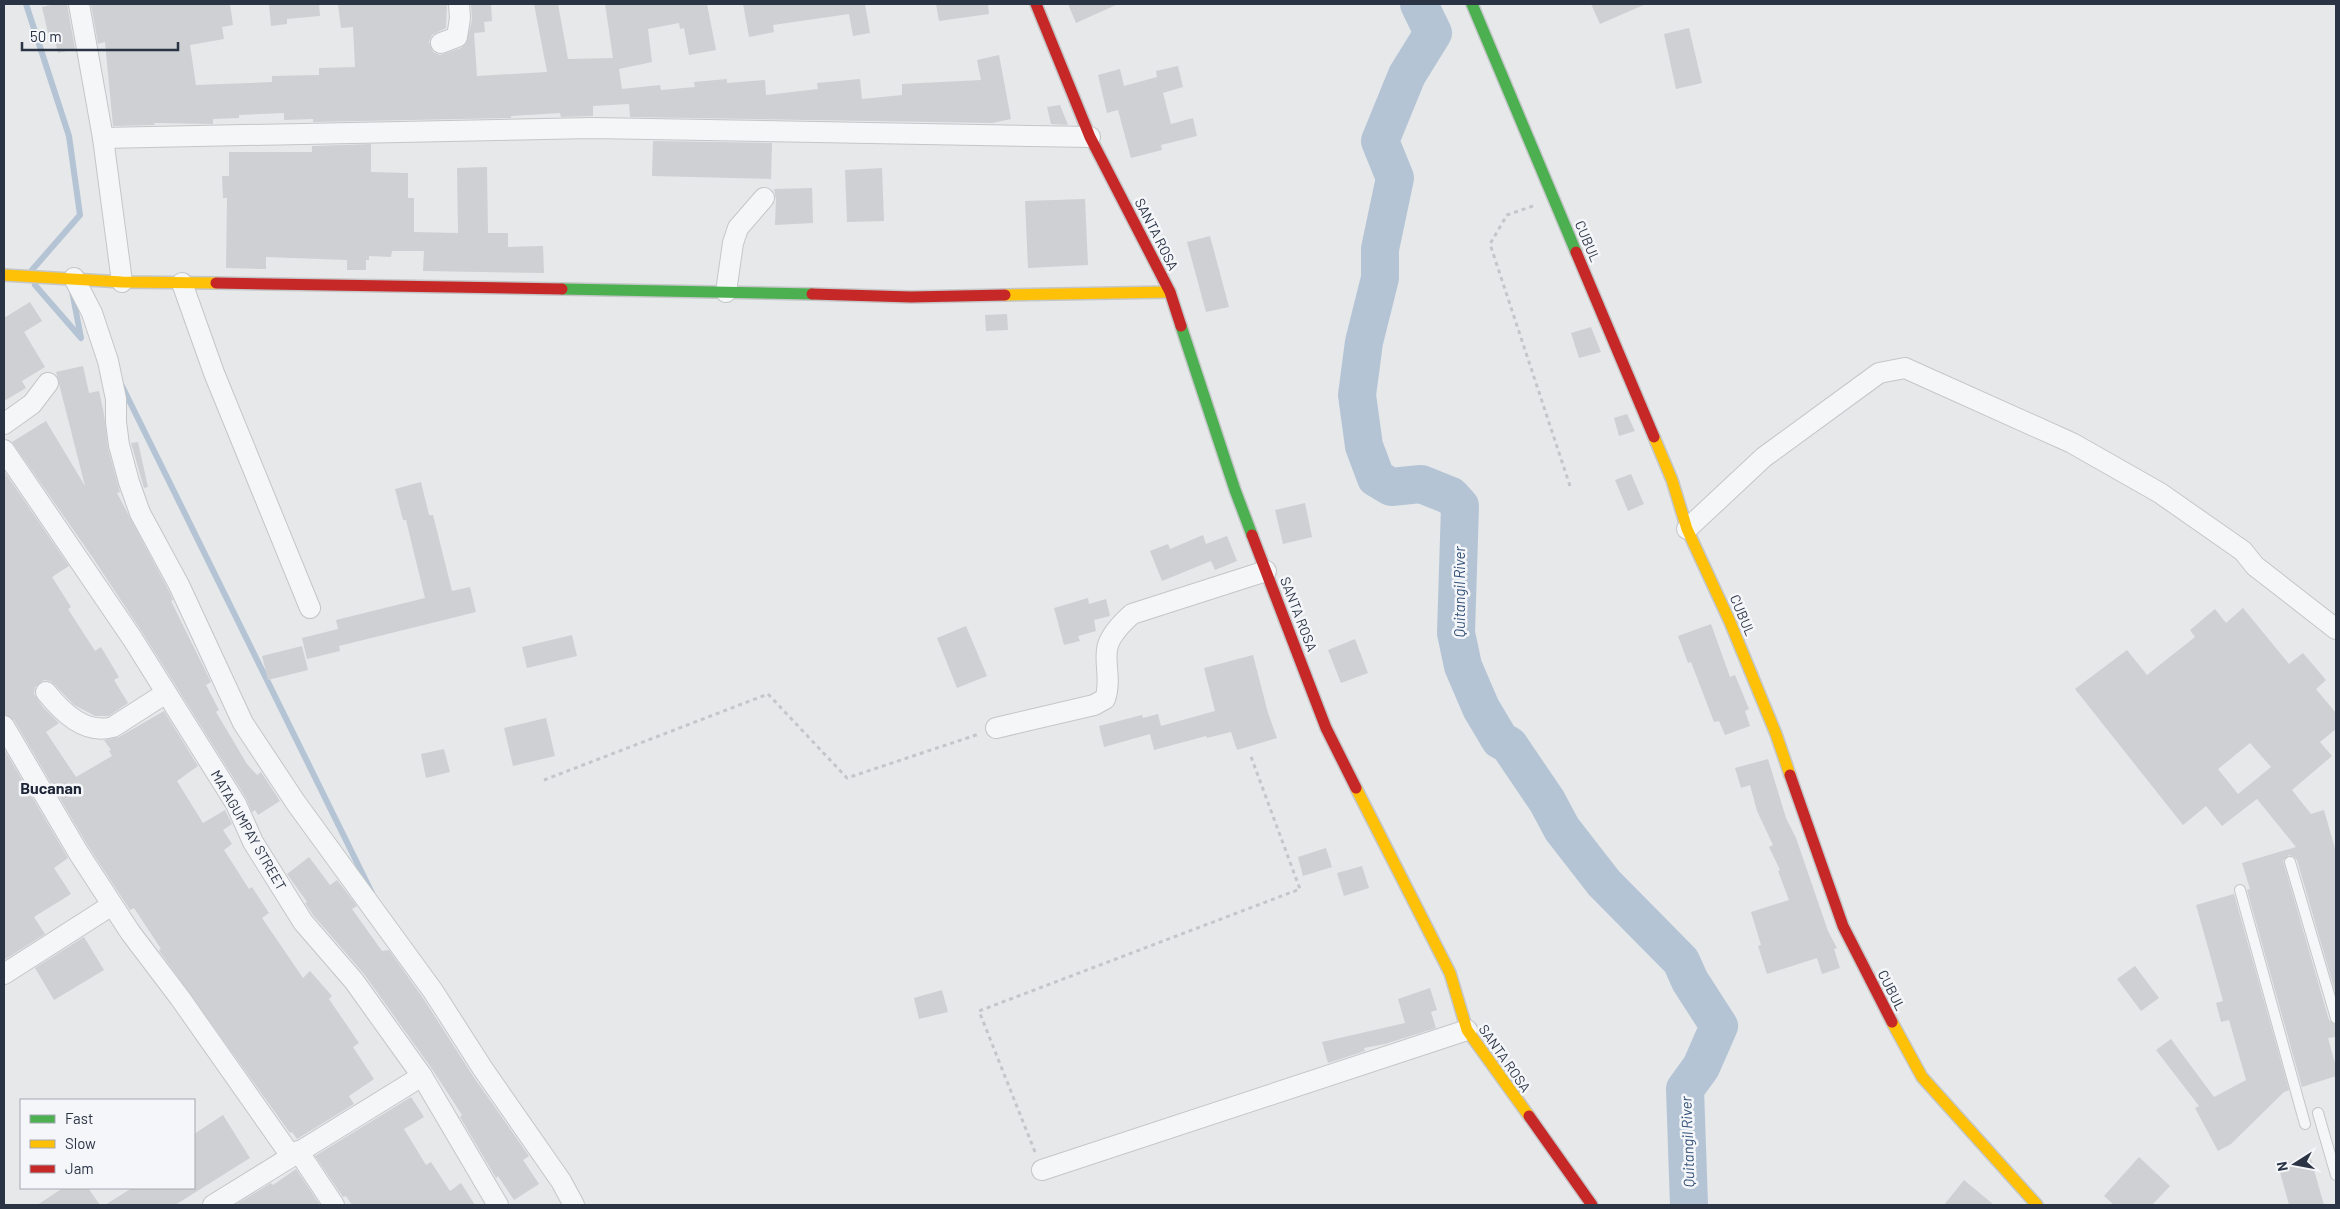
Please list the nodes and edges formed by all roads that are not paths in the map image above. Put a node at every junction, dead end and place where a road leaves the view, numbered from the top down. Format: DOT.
graph roads {
  1 [pos="79,4"];
  2 [pos="459,4"];
  3 [pos="1036,4"];
  4 [pos="1472,4"];
  5 [pos="440,44"];
  6 [pos="1090,137"];
  7 [pos="103,138"];
  8 [pos="764,198"];
  9 [pos="4,275"];
  10 [pos="74,278"];
  11 [pos="122,282"];
  12 [pos="182,283"];
  13 [pos="726,292"];
  14 [pos="1170,292"];
  15 [pos="48,383"];
  16 [pos="4,424"];
  17 [pos="4,450"];
  18 [pos="1687,529"];
  19 [pos="1266,571"];
  20 [pos="310,608"];
  21 [pos="2336,629"];
  22 [pos="46,692"];
  23 [pos="166,693"];
  24 [pos="4,726"];
  25 [pos="996,728"];
  26 [pos="11,751"];
  27 [pos="2290,862"];
  28 [pos="2240,890"];
  29 [pos="112,904"];
  30 [pos="4,974"];
  31 [pos="2336,1018"];
  32 [pos="1467,1030"];
  33 [pos="422,1076"];
  34 [pos="2318,1113"];
  35 [pos="2305,1124"];
  36 [pos="294,1154"];
  37 [pos="1042,1170"];
  38 [pos="2336,1174"];
  39 [pos="213,1205"];
  40 [pos="334,1205"];
  41 [pos="498,1205"];
  42 [pos="574,1205"];
  43 [pos="1592,1205"];
  44 [pos="2037,1205"];
  1 -- 7 [label="street"];
  2 -- 5 [label="street"];
  3 -- 6 [label="street, SANTA ROSA"];
  4 -- 18 [label="street, CUBUL"];
  6 -- 7 [label="street"];
  6 -- 14 [label="street, SANTA ROSA"];
  7 -- 11 [label="street"];
  8 -- 13 [label="street"];
  9 -- 10 [label="street"];
  10 -- 11 [label="street"];
  10 -- 42 [label="street"];
  11 -- 12 [label="street"];
  12 -- 13 [label="street"];
  12 -- 20 [label="street"];
  13 -- 14 [label="street"];
  14 -- 19 [label="street, SANTA ROSA"];
  15 -- 16 [label="street"];
  17 -- 23 [label="street, MATAGUMPAY STREET"];
  18 -- 21 [label="street"];
  18 -- 44 [label="street, CUBUL"];
  19 -- 25 [label="street"];
  19 -- 32 [label="street, SANTA ROSA"];
  22 -- 23 [label="street"];
  23 -- 33 [label="street, MATAGUMPAY STREET"];
  24 -- 26 [label="street"];
  26 -- 29 [label="street"];
  27 -- 31 [label="lane"];
  28 -- 35 [label="lane"];
  29 -- 30 [label="street"];
  29 -- 36 [label="street"];
  32 -- 37 [label="street"];
  32 -- 43 [label="street, SANTA ROSA"];
  33 -- 36 [label="street"];
  33 -- 41 [label="street, MATAGUMPAY STREET"];
  34 -- 38 [label="lane"];
  36 -- 39 [label="street"];
  36 -- 40 [label="street"];
}
